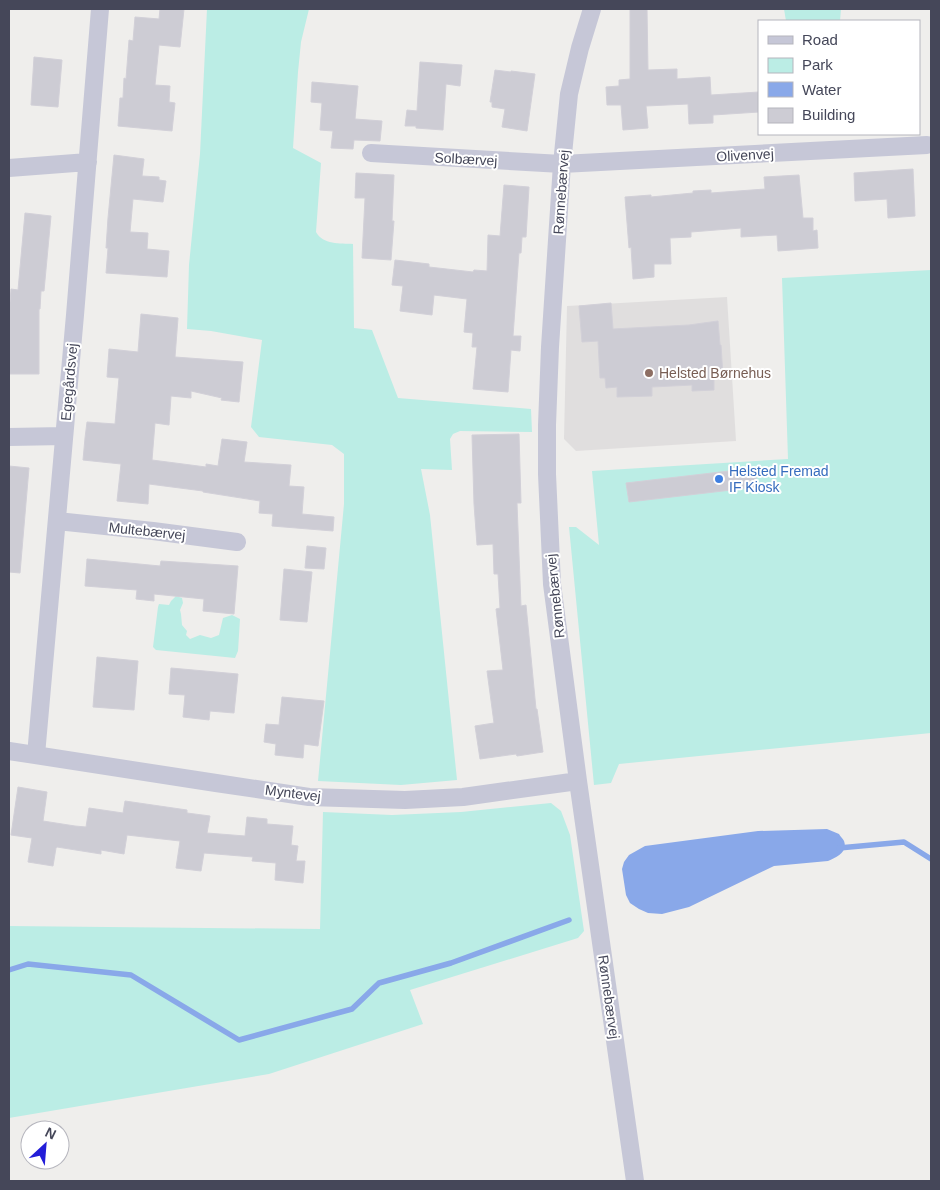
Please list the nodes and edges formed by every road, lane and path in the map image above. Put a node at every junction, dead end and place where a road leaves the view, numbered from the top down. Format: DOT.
graph roads {
  1 [pos="100,9"];
  2 [pos="592,9"];
  3 [pos="927,145"];
  4 [pos="371,153"];
  5 [pos="88,162"];
  6 [pos="562,164"];
  7 [pos="9,168"];
  8 [pos="64,436"];
  9 [pos="9,437"];
  10 [pos="57,522"];
  11 [pos="238,542"];
  12 [pos="9,751"];
  13 [pos="36,755"];
  14 [pos="578,781"];
  15 [pos="635,1181"];
  1 -- 5 [label="street, Egegårdsvej"];
  2 -- 6 [label="street, Rønnebærvej"];
  3 -- 6 [label="street, Olivenvej"];
  4 -- 6 [label="street, Solbærvej"];
  5 -- 7 [label="street"];
  5 -- 8 [label="street, Egegårdsvej"];
  6 -- 14 [label="street, Rønnebærvej"];
  8 -- 9 [label="street"];
  8 -- 10 [label="street, Egegårdsvej"];
  10 -- 11 [label="street, Multebærvej"];
  10 -- 13 [label="street, Egegårdsvej"];
  12 -- 13 [label="street, Myntevej"];
  13 -- 14 [label="street, Myntevej"];
  14 -- 15 [label="street, Rønnebærvej"];
}
